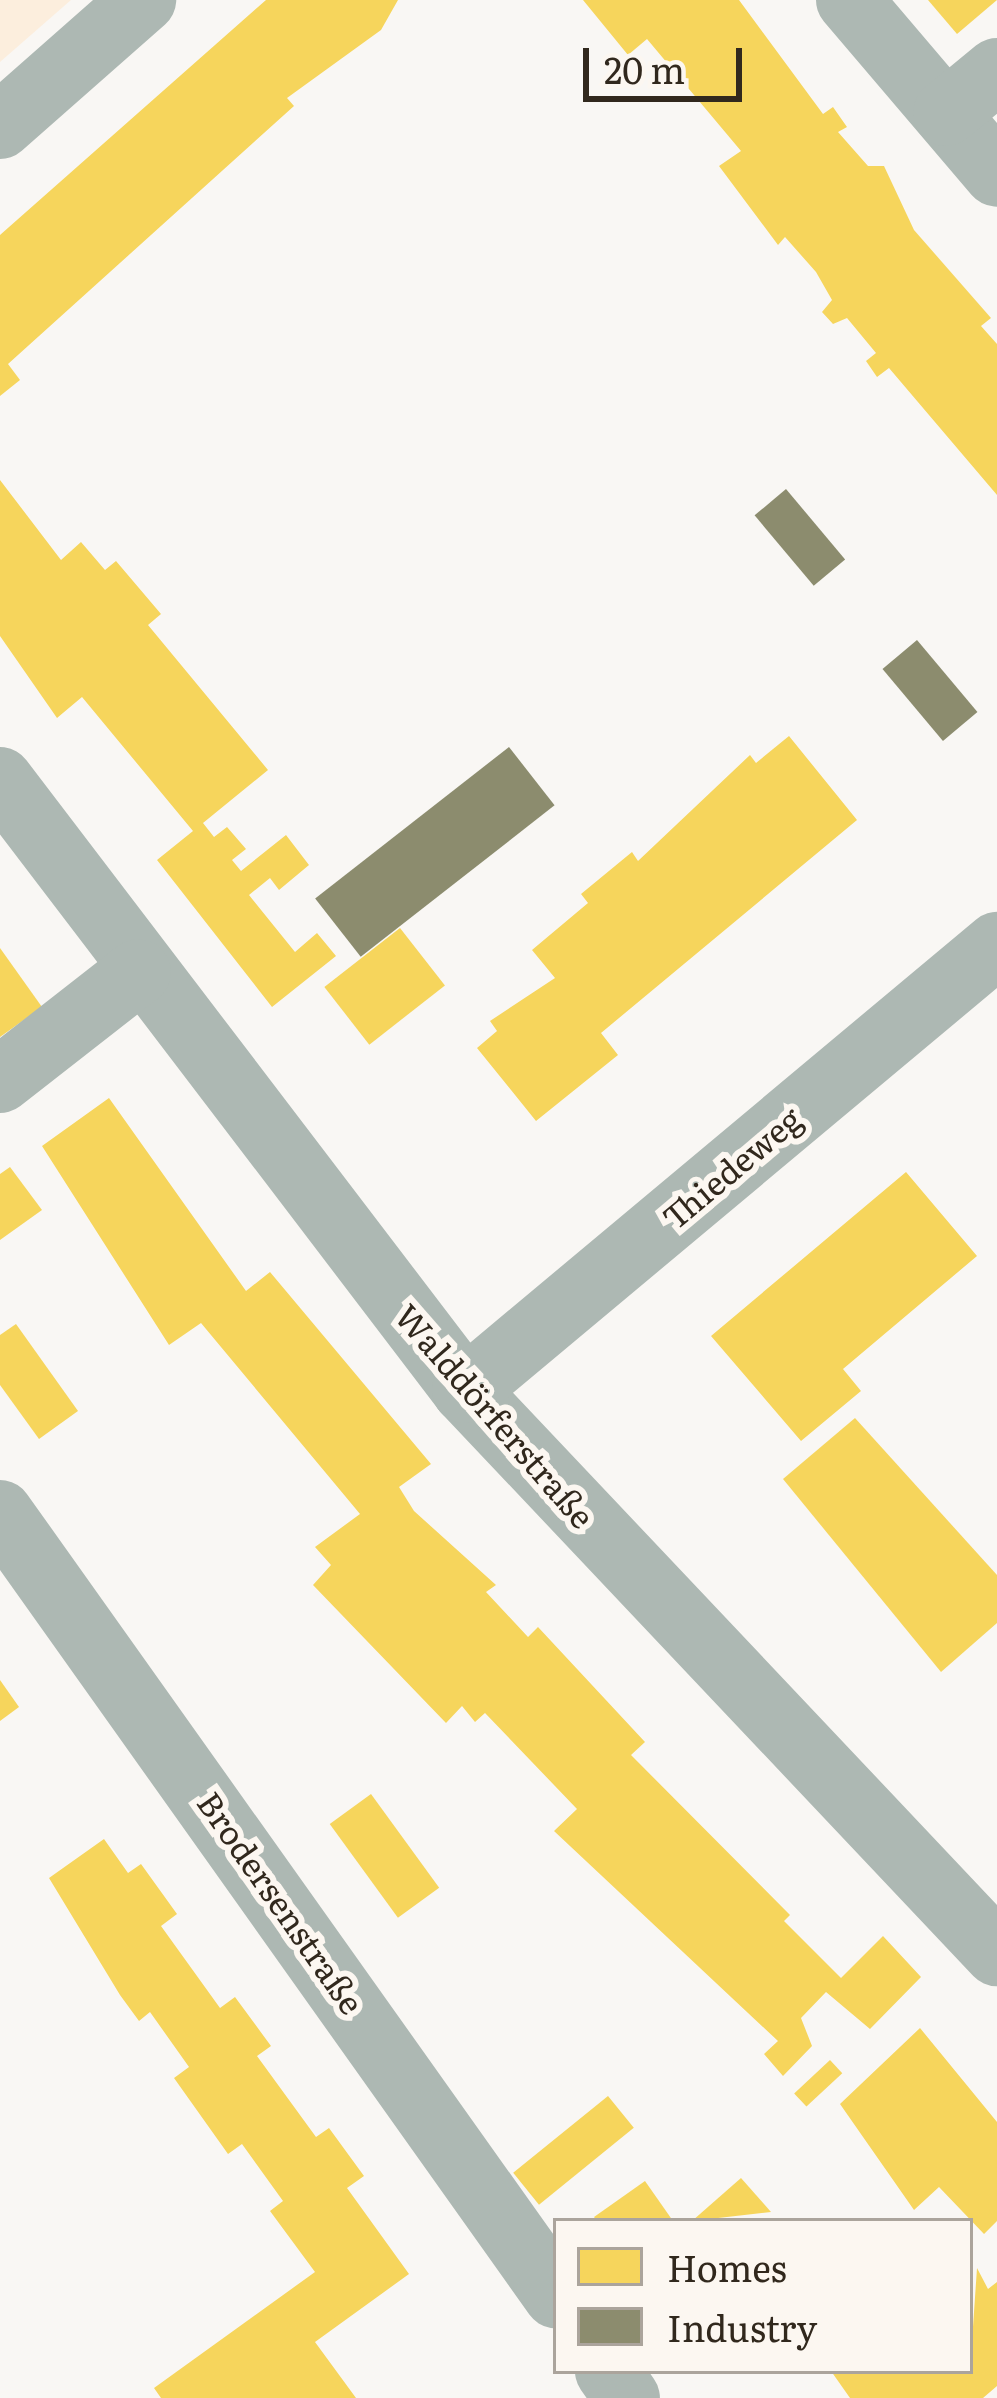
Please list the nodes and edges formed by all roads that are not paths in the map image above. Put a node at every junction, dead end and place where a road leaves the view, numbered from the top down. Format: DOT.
graph roads {
  1 [pos="143,0"];
  2 [pos="849,0"];
  3 [pos="997,70"];
  4 [pos="946,113"];
  5 [pos="0,126"];
  6 [pos="997,173"];
  7 [pos="0,780"];
  8 [pos="997,945"];
  9 [pos="138,972"];
  10 [pos="0,1080"];
  11 [pos="465,1390"];
  12 [pos="0,1514"];
  13 [pos="997,1953"];
  14 [pos="553,2291"];
  1 -- 5 [label="street"];
  2 -- 4 [label="street"];
  3 -- 4 [label="street"];
  4 -- 6 [label="street"];
  7 -- 9 [label="street, Walddörferstraße"];
  8 -- 11 [label="street, Thiedeweg"];
  9 -- 10 [label="street"];
  9 -- 11 [label="street, Walddörferstraße"];
  11 -- 13 [label="street, Walddörferstraße"];
  12 -- 14 [label="street, Brodersenstraße"];
}
